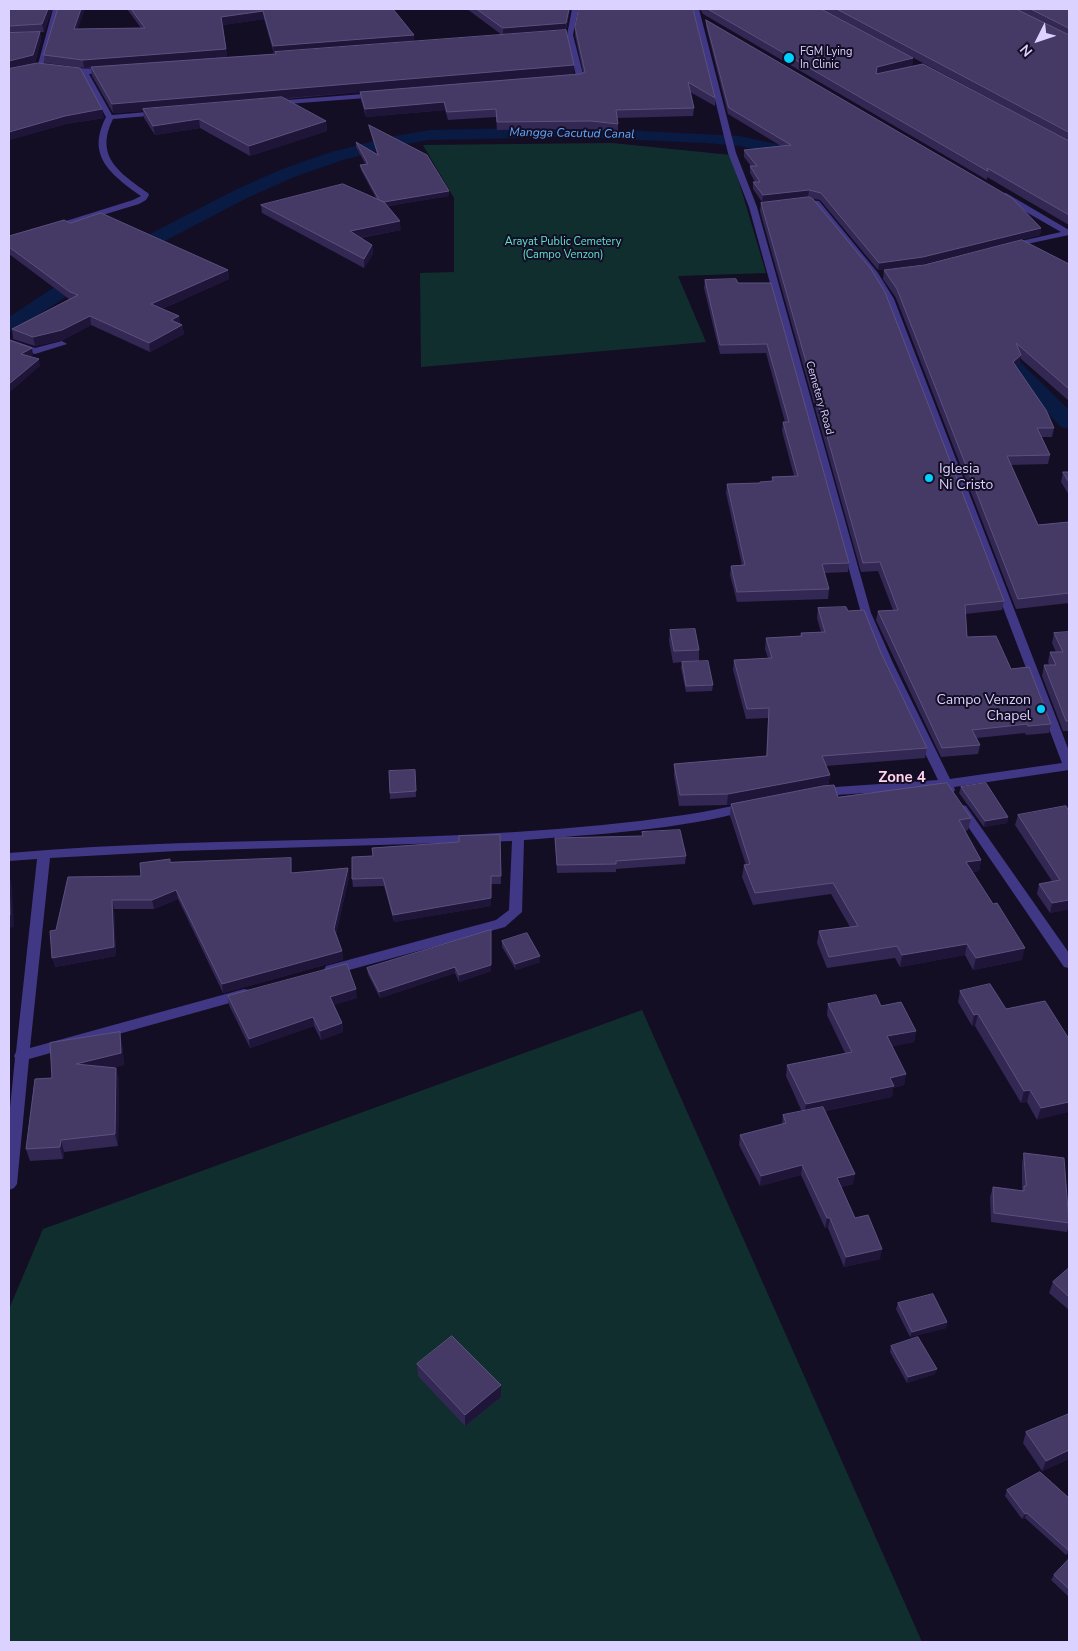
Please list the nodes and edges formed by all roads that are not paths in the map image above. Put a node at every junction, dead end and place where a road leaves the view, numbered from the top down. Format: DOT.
graph roads {
  1 [pos="56,9"];
  2 [pos="576,9"];
  3 [pos="698,13"];
  4 [pos="707,22"];
  5 [pos="570,35"];
  6 [pos="38,36"];
  7 [pos="48,36"];
  8 [pos="561,36"];
  9 [pos="48,68"];
  10 [pos="57,69"];
  11 [pos="114,70"];
  12 [pos="84,72"];
  13 [pos="561,79"];
  14 [pos="384,94"];
  15 [pos="266,104"];
  16 [pos="168,112"];
  17 [pos="110,117"];
  18 [pos="999,192"];
  19 [pos="790,203"];
  20 [pos="45,230"];
  21 [pos="1069,232"];
  22 [pos="1000,249"];
  23 [pos="9,342"];
  24 [pos="62,344"];
  25 [pos="1069,766"];
  26 [pos="945,784"];
  27 [pos="812,794"];
  28 [pos="756,805"];
  29 [pos="518,836"];
  30 [pos="44,854"];
  31 [pos="9,857"];
  32 [pos="1069,963"];
  33 [pos="318,974"];
  34 [pos="261,990"];
  35 [pos="21,1056"];
  36 [pos="9,1184"];
  1 -- 7 [label="street"];
  2 -- 5 [label="street"];
  3 -- 4 [label="street"];
  3 -- 26 [label="street, Cemetery Road"];
  5 -- 8 [label="street"];
  5 -- 13 [label="street"];
  6 -- 7 [label="street"];
  7 -- 9 [label="street"];
  10 -- 12 [label="street"];
  11 -- 12 [label="street"];
  12 -- 17 [label="street"];
  14 -- 15 [label="street"];
  16 -- 17 [label="street"];
  17 -- 20 [label="street"];
  18 -- 21 [label="street"];
  19 -- 25 [label="street"];
  21 -- 22 [label="street"];
  23 -- 24 [label="street"];
  25 -- 26 [label="street"];
  26 -- 27 [label="street"];
  26 -- 32 [label="street, Cemetery Road"];
  28 -- 29 [label="street"];
  29 -- 30 [label="street"];
  29 -- 33 [label="street"];
  30 -- 31 [label="street"];
  30 -- 35 [label="street"];
  34 -- 35 [label="street"];
  35 -- 36 [label="street"];
}
